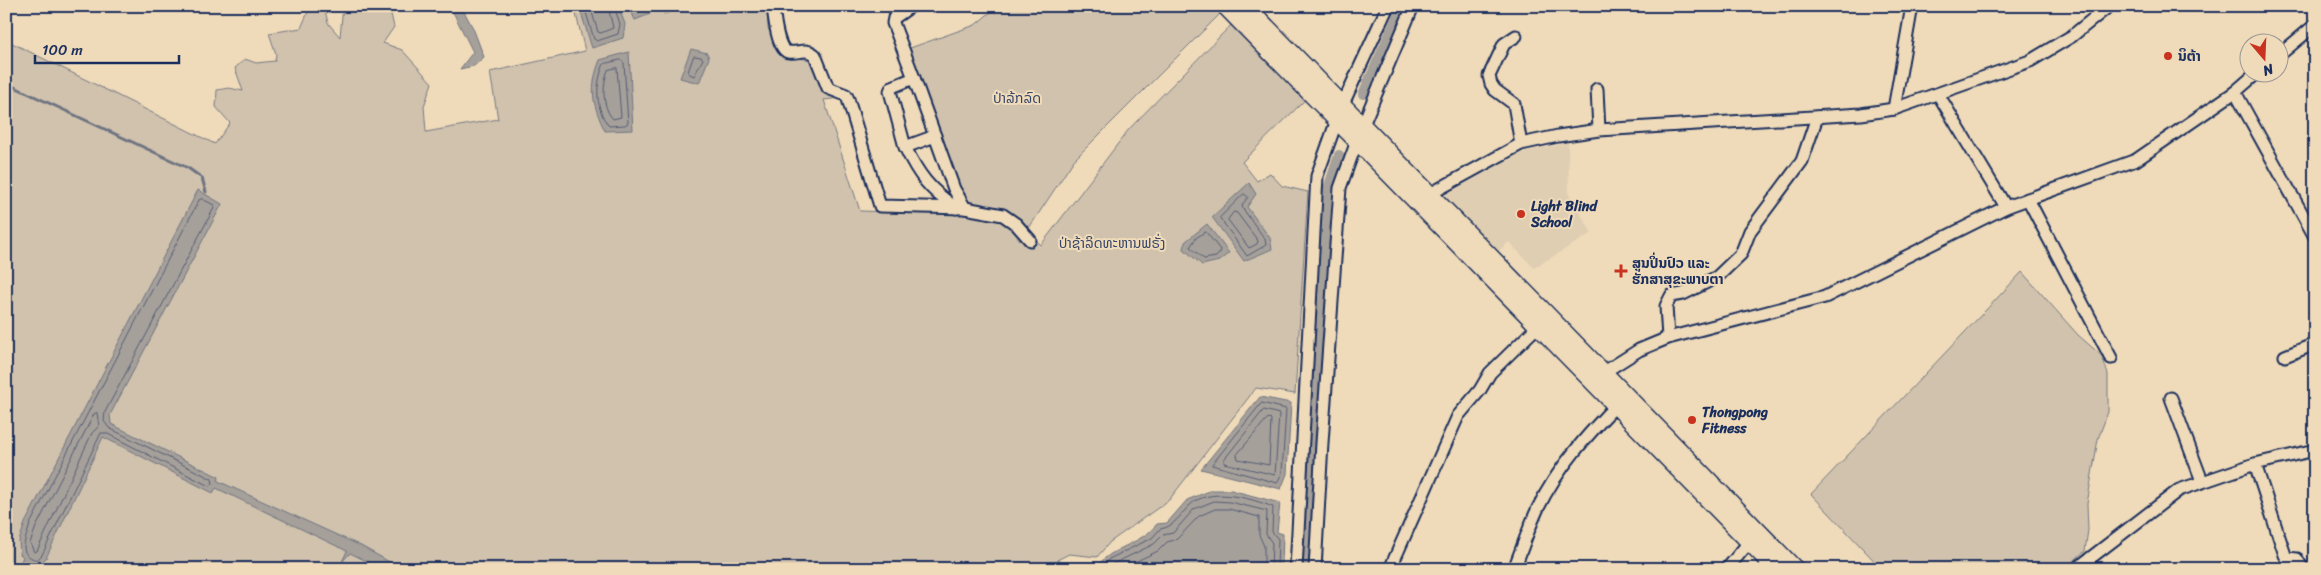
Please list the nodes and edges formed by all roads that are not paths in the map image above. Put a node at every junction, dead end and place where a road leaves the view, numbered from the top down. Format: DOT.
graph roads {
  1 [pos="773,6"];
  2 [pos="911,6"];
  3 [pos="1226,6"];
  4 [pos="1245,6"];
  5 [pos="1388,6"];
  6 [pos="1412,6"];
  7 [pos="1912,6"];
  8 [pos="2109,6"];
  9 [pos="2315,25"];
  10 [pos="1516,36"];
  11 [pos="2288,48"];
  12 [pos="914,78"];
  13 [pos="2246,82"];
  14 [pos="1597,89"];
  15 [pos="2235,92"];
  16 [pos="1938,94"];
  17 [pos="1894,109"];
  18 [pos="1340,112"];
  19 [pos="1817,117"];
  20 [pos="1599,130"];
  21 [pos="1360,133"];
  22 [pos="935,136"];
  23 [pos="1521,144"];
  24 [pos="905,147"];
  25 [pos="1428,195"];
  26 [pos="2028,199"];
  27 [pos="2006,207"];
  28 [pos="961,208"];
  29 [pos="2315,237"];
  30 [pos="1030,240"];
  31 [pos="1538,326"];
  32 [pos="1668,338"];
  33 [pos="2315,344"];
  34 [pos="2285,356"];
  35 [pos="2111,358"];
  36 [pos="1597,377"];
  37 [pos="2171,398"];
  38 [pos="1622,399"];
  39 [pos="2315,450"];
  40 [pos="2255,464"];
  41 [pos="2202,481"];
  42 [pos="1750,541"];
  43 [pos="1296,569"];
  44 [pos="1315,569"];
  45 [pos="1390,569"];
  46 [pos="1514,569"];
  47 [pos="1727,569"];
  48 [pos="1777,569"];
  49 [pos="1794,569"];
  50 [pos="2076,569"];
  51 [pos="2303,569"];
  1 -- 28 [label="street"];
  2 -- 12 [label="street"];
  3 -- 18 [label="highway"];
  4 -- 18 [label="highway"];
  5 -- 18 [label="street"];
  6 -- 21 [label="street"];
  7 -- 17 [label="street"];
  8 -- 16 [label="street"];
  9 -- 11 [label="street"];
  10 -- 23 [label="street"];
  12 -- 22 [label="street"];
  12 -- 24 [label="street"];
  13 -- 15 [label="street"];
  14 -- 20 [label="street"];
  15 -- 26 [label="street"];
  15 -- 29 [label="street"];
  16 -- 17 [label="street"];
  16 -- 27 [label="street"];
  17 -- 19 [label="street"];
  18 -- 21 [label="highway"];
  18 -- 43 [label="street"];
  19 -- 20 [label="street"];
  19 -- 32 [label="street"];
  20 -- 23 [label="street"];
  21 -- 25 [label="highway"];
  21 -- 31 [label="highway"];
  21 -- 44 [label="street"];
  22 -- 24 [label="street"];
  22 -- 28 [label="street"];
  23 -- 25 [label="street"];
  24 -- 28 [label="street"];
  25 -- 36 [label="highway"];
  26 -- 27 [label="street"];
  26 -- 35 [label="street"];
  27 -- 32 [label="street"];
  28 -- 30 [label="street"];
  31 -- 36 [label="highway"];
  31 -- 45 [label="street"];
  32 -- 36 [label="street"];
  33 -- 34 [label="street"];
  36 -- 38 [label="highway"];
  37 -- 41 [label="street"];
  38 -- 42 [label="highway"];
  38 -- 46 [label="street"];
  38 -- 49 [label="highway"];
  39 -- 40 [label="street"];
  40 -- 41 [label="street"];
  40 -- 51 [label="street"];
  41 -- 50 [label="street"];
  42 -- 47 [label="street"];
  42 -- 48 [label="highway"];
}
